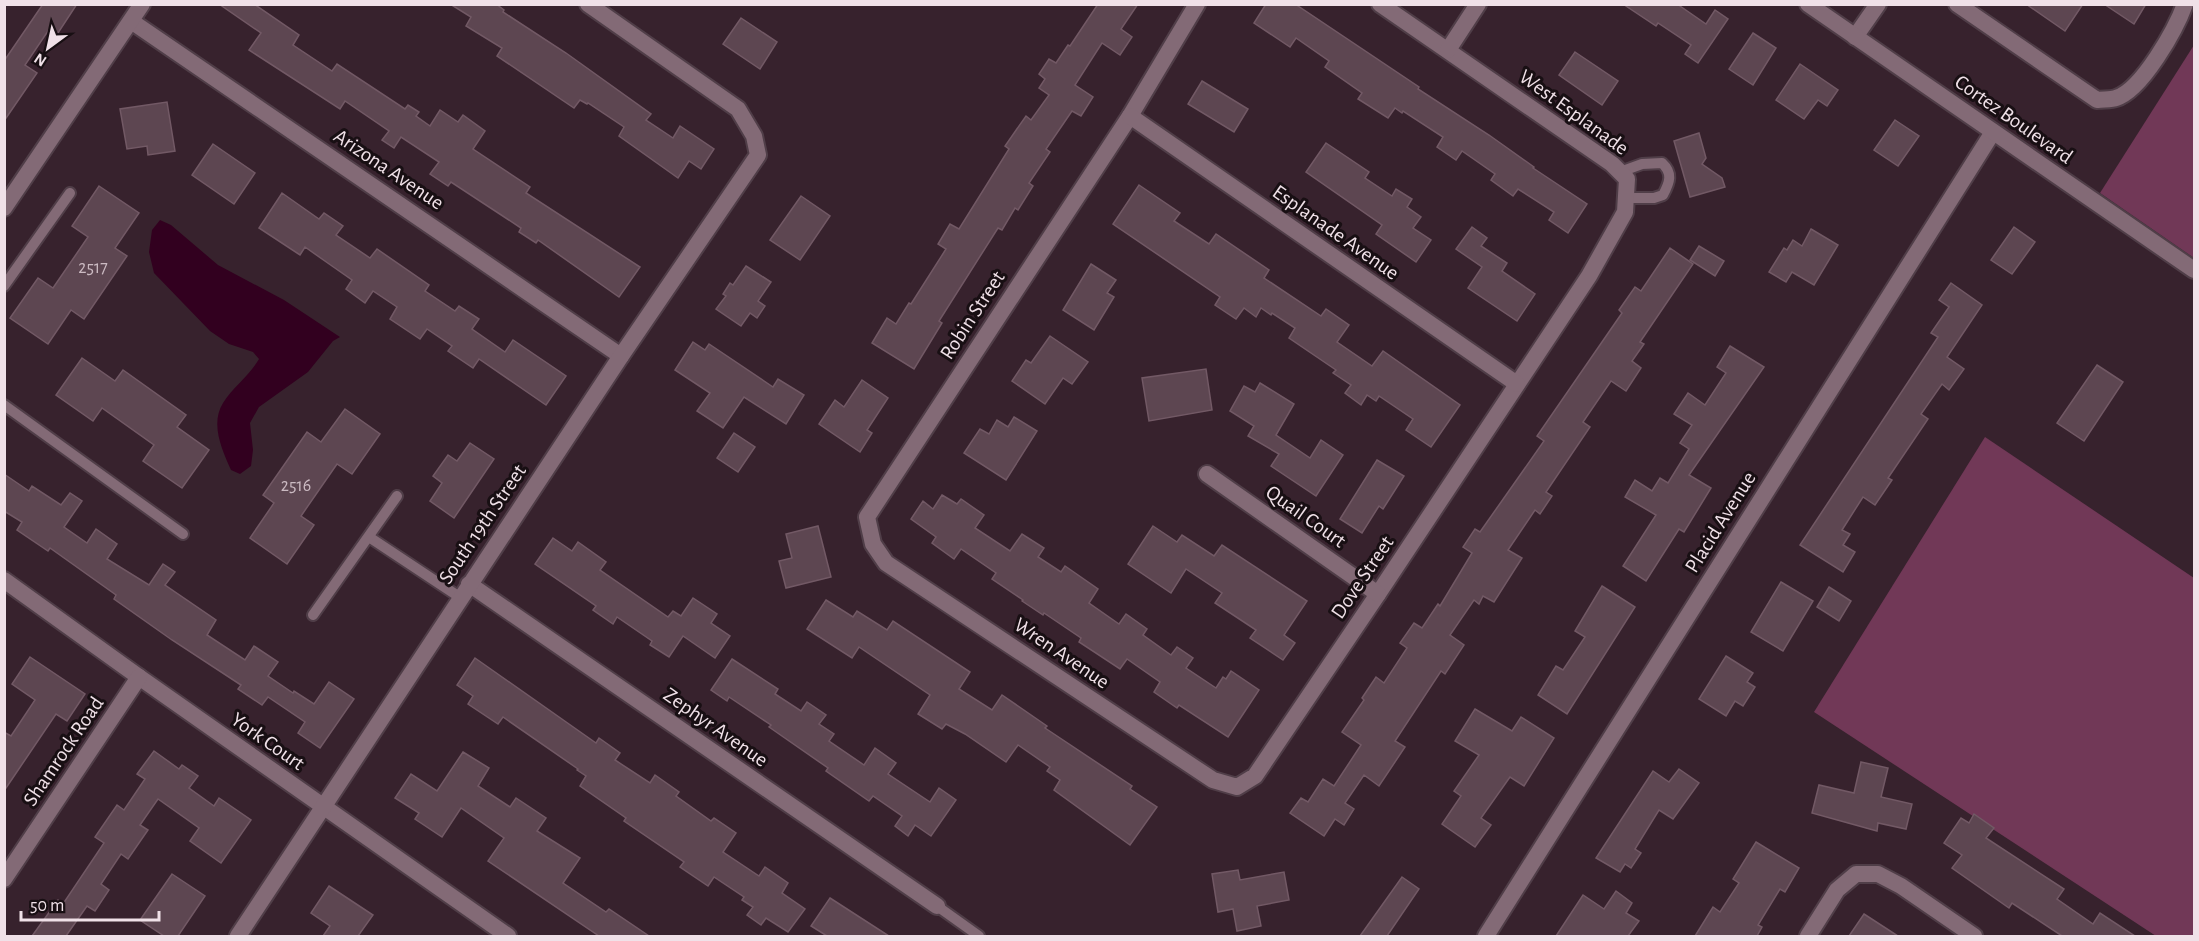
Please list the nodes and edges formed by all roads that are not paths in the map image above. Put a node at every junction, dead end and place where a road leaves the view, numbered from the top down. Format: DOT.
graph roads {
  1 [pos="142,4"];
  2 [pos="588,4"];
  3 [pos="1197,4"];
  4 [pos="1380,4"];
  5 [pos="1478,4"];
  6 [pos="1808,4"];
  7 [pos="1878,4"];
  8 [pos="1957,4"];
  9 [pos="2185,4"];
  10 [pos="131,21"];
  11 [pos="1855,37"];
  12 [pos="1448,50"];
  13 [pos="1130,116"];
  14 [pos="1993,132"];
  15 [pos="1620,172"];
  16 [pos="70,193"];
  17 [pos="1626,198"];
  18 [pos="4,208"];
  19 [pos="2194,270"];
  20 [pos="4,286"];
  21 [pos="621,356"];
  22 [pos="1517,384"];
  23 [pos="4,405"];
  24 [pos="1207,474"];
  25 [pos="398,496"];
  26 [pos="183,534"];
  27 [pos="369,537"];
  28 [pos="873,544"];
  29 [pos="4,580"];
  30 [pos="465,591"];
  31 [pos="1378,594"];
  32 [pos="313,615"];
  33 [pos="139,678"];
  34 [pos="1237,787"];
  35 [pos="323,808"];
  36 [pos="4,879"];
  37 [pos="937,906"];
  38 [pos="238,936"];
  39 [pos="508,936"];
  40 [pos="979,936"];
  41 [pos="1486,936"];
  42 [pos="1808,936"];
  43 [pos="1974,936"];
  1 -- 10 [label="street"];
  2 -- 21 [label="street, South 19th Street"];
  3 -- 13 [label="street, Robin Street"];
  4 -- 12 [label="street, West Esplanade"];
  5 -- 12 [label="street"];
  6 -- 11 [label="street, Cortez Boulevard"];
  7 -- 11 [label="street"];
  8 -- 9 [label="street"];
  10 -- 18 [label="street"];
  10 -- 21 [label="street, Arizona Avenue"];
  11 -- 14 [label="street, Cortez Boulevard"];
  12 -- 15 [label="street, West Esplanade"];
  13 -- 22 [label="street, Esplanade Avenue"];
  13 -- 28 [label="street, Robin Street"];
  14 -- 19 [label="street, Cortez Boulevard"];
  14 -- 41 [label="street, Placid Avenue"];
  15 -- 17 [label="street, West Esplanade"];
  15 -- 17 [label="lane"];
  16 -- 20 [label="lane"];
  17 -- 22 [label="street"];
  21 -- 30 [label="street, South 19th Street"];
  22 -- 31 [label="street, Dove Street"];
  23 -- 26 [label="lane"];
  24 -- 31 [label="street, Quail Court"];
  25 -- 27 [label="lane"];
  27 -- 30 [label="lane"];
  27 -- 32 [label="lane"];
  28 -- 34 [label="street, Wren Avenue"];
  29 -- 33 [label="street, York Court"];
  30 -- 35 [label="street, South 19th Street"];
  30 -- 37 [label="street, Zephyr Avenue"];
  31 -- 34 [label="street, Dove Street"];
  33 -- 35 [label="street, York Court"];
  33 -- 36 [label="street, Shamrock Road"];
  35 -- 38 [label="street, South 19th Street"];
  35 -- 39 [label="street, York Court"];
  37 -- 40 [label="lane"];
  42 -- 43 [label="street"];
}
